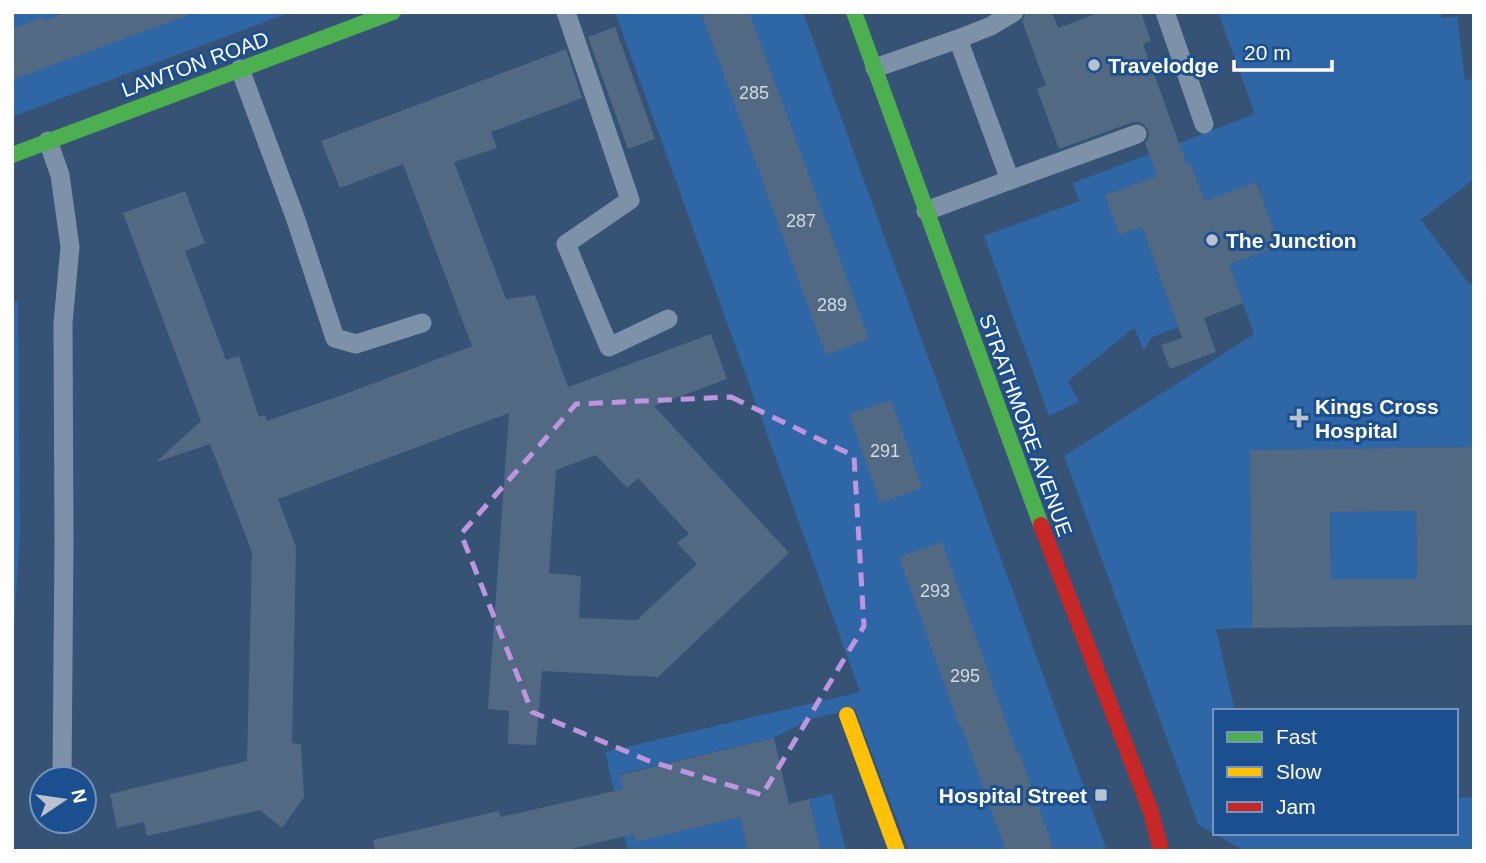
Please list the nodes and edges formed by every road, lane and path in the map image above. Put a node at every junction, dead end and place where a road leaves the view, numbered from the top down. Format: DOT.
graph roads {
  1 [pos="393,12"];
  2 [pos="566,12"];
  3 [pos="854,12"];
  4 [pos="1014,12"];
  5 [pos="1165,12"];
  6 [pos="958,39"];
  7 [pos="875,68"];
  8 [pos="240,69"];
  9 [pos="1204,124"];
  10 [pos="1137,134"];
  11 [pos="48,141"];
  12 [pos="12,155"];
  13 [pos="1010,180"];
  14 [pos="926,211"];
  15 [pos="668,319"];
  16 [pos="422,323"];
  17 [pos="846,715"];
  18 [pos="62,765"];
  19 [pos="897,851"];
  20 [pos="1161,851"];
  1 -- 8 [label="street, LAWTON ROAD"];
  2 -- 15 [label="lane"];
  3 -- 7 [label="street, STRATHMORE AVENUE"];
  4 -- 6 [label="lane"];
  5 -- 9 [label="lane"];
  6 -- 7 [label="lane"];
  6 -- 13 [label="lane"];
  7 -- 14 [label="street, STRATHMORE AVENUE"];
  8 -- 11 [label="street, LAWTON ROAD"];
  8 -- 16 [label="lane"];
  10 -- 13 [label="lane"];
  11 -- 12 [label="street, LAWTON ROAD"];
  11 -- 18 [label="lane"];
  13 -- 14 [label="lane"];
  14 -- 20 [label="street, STRATHMORE AVENUE"];
  17 -- 19 [label="street"];
}
